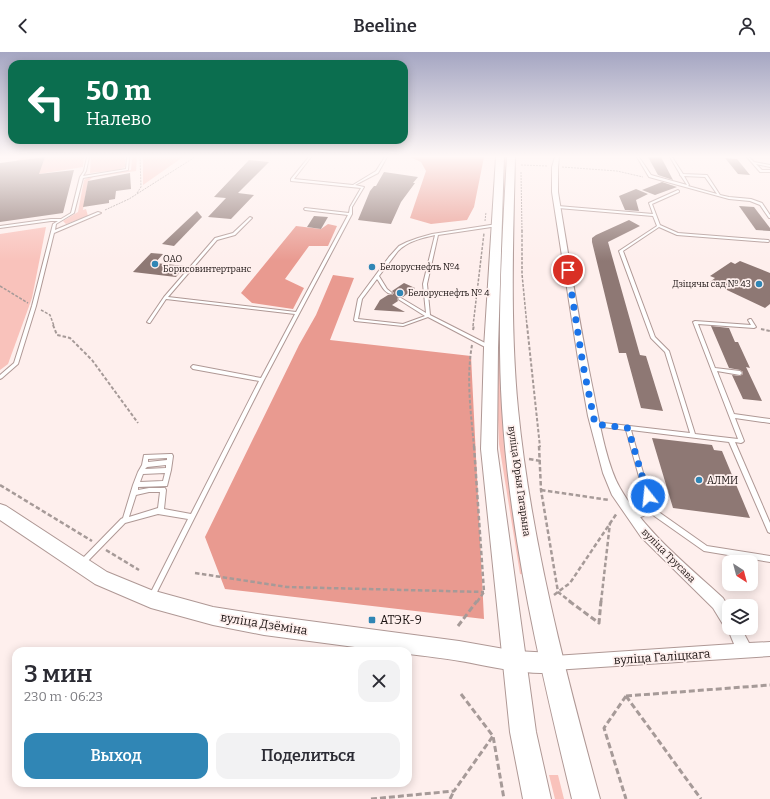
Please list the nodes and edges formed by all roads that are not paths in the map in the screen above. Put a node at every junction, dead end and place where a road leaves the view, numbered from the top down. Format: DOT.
graph roads {
  1 [pos="77,192"];
  2 [pos="360,192"];
  3 [pos="498,192"];
  4 [pos="512,192"];
  5 [pos="555,192"];
  6 [pos="676,192"];
  7 [pos="709,192"];
  8 [pos="717,192"];
  9 [pos="719,195"];
  10 [pos="558,207"];
  11 [pos="305,209"];
  12 [pos="99,213"];
  13 [pos="350,214"];
  14 [pos="654,215"];
  15 [pos="250,218"];
  16 [pos="770,218"];
  17 [pos="62,220"];
  18 [pos="497,225"];
  19 [pos="659,226"];
  20 [pos="0,227"];
  21 [pos="53,232"];
  22 [pos="437,235"];
  23 [pos="768,241"];
  24 [pos="376,276"];
  25 [pos="390,293"];
  26 [pos="165,298"];
  27 [pos="400,299"];
  28 [pos="297,314"];
  29 [pos="428,316"];
  30 [pos="750,320"];
  31 [pos="150,322"];
  32 [pos="491,348"];
  33 [pos="193,367"];
  34 [pos="714,369"];
  35 [pos="740,373"];
  36 [pos="0,377"];
  37 [pos="262,380"];
  38 [pos="732,416"];
  39 [pos="594,420"];
  40 [pos="770,421"];
  41 [pos="628,428"];
  42 [pos="692,435"];
  43 [pos="731,440"];
  44 [pos="168,470"];
  45 [pos="141,472"];
  46 [pos="165,483"];
  47 [pos="136,485"];
  48 [pos="163,490"];
  49 [pos="134,493"];
  50 [pos="0,510"];
  51 [pos="651,510"];
  52 [pos="161,512"];
  53 [pos="192,517"];
  54 [pos="634,517"];
  55 [pos="126,520"];
  56 [pos="770,530"];
  57 [pos="770,559"];
  58 [pos="81,565"];
  59 [pos="151,599"];
  60 [pos="722,609"];
  61 [pos="737,635"];
  62 [pos="770,650"];
  63 [pos="746,652"];
  64 [pos="515,661"];
  65 [pos="554,663"];
  66 [pos="537,799"];
  67 [pos="586,799"];
  1 -- 17 [label="lane"];
  2 -- 13 [label="lane"];
  3 -- 18 [label="main road"];
  4 -- 65 [label="main road, вуліца Юрыя Гагарына"];
  5 -- 10 [label="street, вуліца Трусава"];
  6 -- 14 [label="lane"];
  7 -- 9 [label="lane"];
  8 -- 9 [label="lane"];
  9 -- 16 [label="lane"];
  10 -- 14 [label="lane"];
  10 -- 39 [label="street, вуліца Трусава"];
  11 -- 13 [label="lane"];
  12 -- 21 [label="lane"];
  13 -- 28 [label="lane"];
  14 -- 19 [label="lane"];
  15 -- 26 [label="lane"];
  17 -- 20 [label="lane"];
  17 -- 21 [label="lane"];
  18 -- 22 [label="lane"];
  18 -- 32 [label="main road"];
  19 -- 23 [label="lane"];
  19 -- 42 [label="lane"];
  21 -- 36 [label="lane"];
  22 -- 24 [label="lane"];
  22 -- 29 [label="lane"];
  24 -- 25 [label="lane"];
  24 -- 29 [label="lane"];
  26 -- 28 [label="lane"];
  26 -- 31 [label="lane"];
  27 -- 29 [label="lane"];
  28 -- 37 [label="lane"];
  29 -- 32 [label="lane"];
  30 -- 34 [label="lane"];
  32 -- 64 [label="main road"];
  33 -- 37 [label="lane"];
  34 -- 35 [label="lane"];
  34 -- 38 [label="lane"];
  37 -- 53 [label="lane"];
  38 -- 40 [label="lane"];
  38 -- 43 [label="lane"];
  39 -- 41 [label="lane"];
  39 -- 54 [label="street, вуліца Трусава"];
  41 -- 42 [label="lane"];
  41 -- 51 [label="lane"];
  42 -- 43 [label="lane"];
  43 -- 56 [label="lane"];
  44 -- 45 [label="lane"];
  44 -- 45 [label="lane"];
  44 -- 46 [label="lane"];
  45 -- 47 [label="lane"];
  46 -- 47 [label="lane"];
  46 -- 48 [label="lane"];
  47 -- 49 [label="lane"];
  48 -- 49 [label="lane"];
  48 -- 52 [label="lane"];
  49 -- 55 [label="lane"];
  50 -- 58 [label="main road, вуліца Дзёміна"];
  51 -- 54 [label="lane"];
  51 -- 57 [label="lane"];
  52 -- 53 [label="lane"];
  52 -- 55 [label="lane"];
  53 -- 59 [label="lane"];
  54 -- 60 [label="street, вуліца Трусава"];
  55 -- 58 [label="lane"];
  58 -- 59 [label="main road, вуліца Дзёміна"];
  59 -- 64 [label="main road, вуліца Дзёміна"];
  61 -- 63 [label="street"];
  62 -- 63 [label="street, вуліца Галіцкага"];
  63 -- 65 [label="street, вуліца Галіцкага"];
  64 -- 65 [label="main road, вуліца Дзёміна"];
  64 -- 66 [label="main road"];
  65 -- 67 [label="main road, вуліца Юрыя Гагарына"];
}
